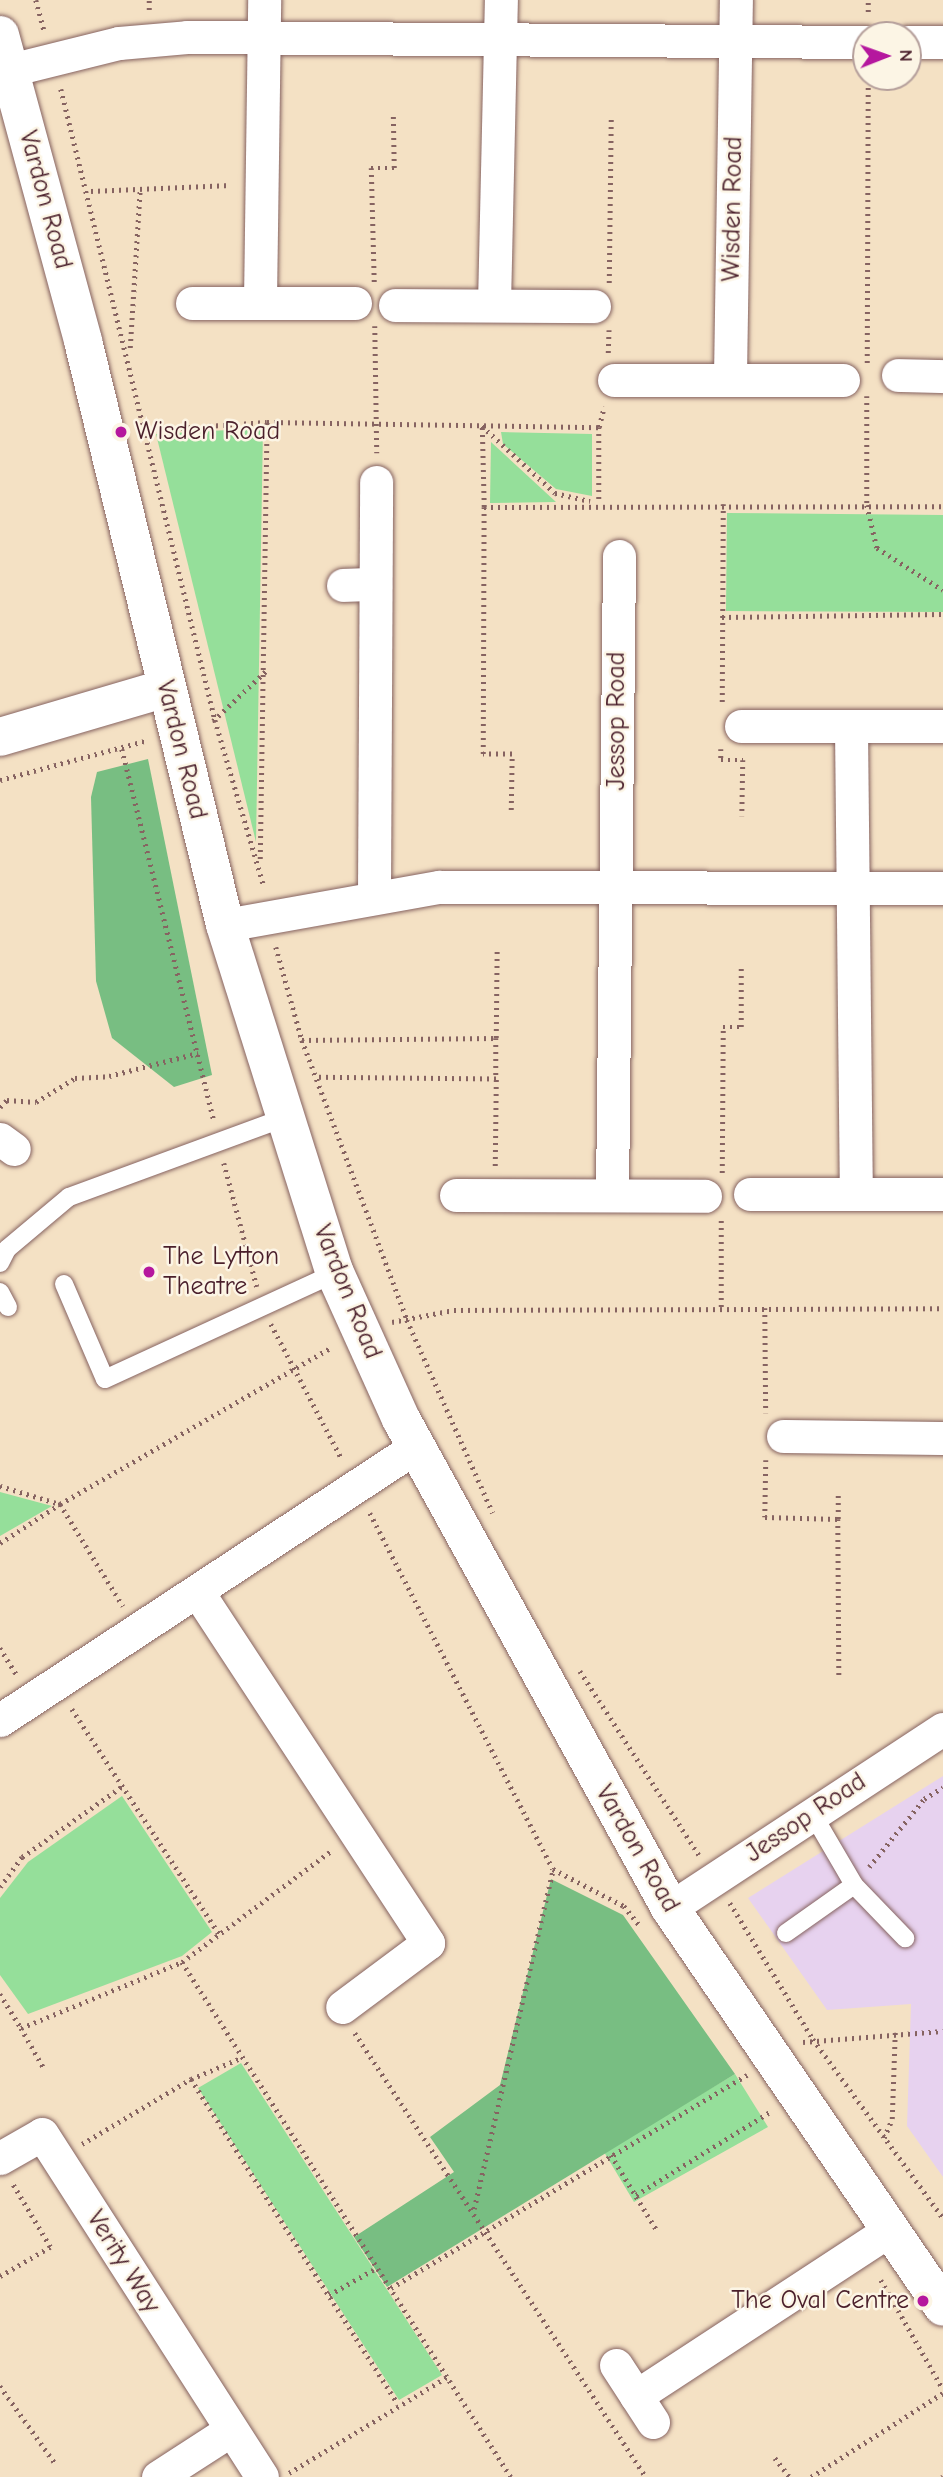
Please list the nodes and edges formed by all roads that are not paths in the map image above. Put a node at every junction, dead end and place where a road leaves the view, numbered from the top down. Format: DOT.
graph roads {
  1 [pos="264,0"];
  2 [pos="501,0"];
  3 [pos="736,0"];
  4 [pos="263,35"];
  5 [pos="500,39"];
  6 [pos="736,41"];
  7 [pos="852,42"];
  8 [pos="922,42"];
  9 [pos="943,42"];
  10 [pos="5,53"];
  11 [pos="260,301"];
  12 [pos="192,303"];
  13 [pos="355,303"];
  14 [pos="494,304"];
  15 [pos="395,305"];
  16 [pos="604,308"];
  17 [pos="730,376"];
  18 [pos="943,376"];
  19 [pos="609,382"];
  20 [pos="376,482"];
  21 [pos="619,556"];
  22 [pos="166,688"];
  23 [pos="728,723"];
  24 [pos="943,726"];
  25 [pos="851,727"];
  26 [pos="0,737"];
  27 [pos="617,887"];
  28 [pos="854,888"];
  29 [pos="943,888"];
  30 [pos="374,894"];
  31 [pos="225,925"];
  32 [pos="281,1119"];
  33 [pos="856,1192"];
  34 [pos="943,1194"];
  35 [pos="456,1195"];
  36 [pos="612,1195"];
  37 [pos="0,1263"];
  38 [pos="335,1273"];
  39 [pos="64,1284"];
  40 [pos="772,1435"];
  41 [pos="943,1438"];
  42 [pos="416,1447"];
  43 [pos="197,1591"];
  44 [pos="0,1720"];
  45 [pos="943,1729"];
  46 [pos="812,1814"];
  47 [pos="854,1885"];
  48 [pos="670,1908"];
  49 [pos="786,1933"];
  50 [pos="905,1938"];
  51 [pos="342,2007"];
  52 [pos="4,2167"];
  53 [pos="891,2229"];
  54 [pos="939,2293"];
  55 [pos="616,2365"];
  56 [pos="229,2431"];
  57 [pos="158,2477"];
  58 [pos="262,2477"];
  1 -- 4 [label="street"];
  2 -- 5 [label="street"];
  3 -- 6 [label="street, Wisden Road"];
  4 -- 5 [label="street"];
  4 -- 10 [label="street"];
  4 -- 11 [label="street"];
  5 -- 6 [label="street"];
  5 -- 14 [label="street"];
  6 -- 7 [label="street"];
  6 -- 17 [label="street, Wisden Road"];
  8 -- 9 [label="street"];
  10 -- 22 [label="street, Vardon Road"];
  11 -- 12 [label="street"];
  11 -- 13 [label="street"];
  14 -- 15 [label="street"];
  14 -- 16 [label="street"];
  17 -- 18 [label="street"];
  17 -- 19 [label="street"];
  20 -- 30 [label="street"];
  21 -- 27 [label="street, Jessop Road"];
  22 -- 26 [label="street"];
  22 -- 31 [label="street, Vardon Road"];
  23 -- 25 [label="street"];
  24 -- 25 [label="street"];
  25 -- 28 [label="street"];
  27 -- 28 [label="street"];
  27 -- 30 [label="street"];
  27 -- 36 [label="street, Jessop Road"];
  28 -- 29 [label="street"];
  28 -- 33 [label="street"];
  30 -- 31 [label="street"];
  31 -- 32 [label="street, Vardon Road"];
  32 -- 37 [label="lane"];
  32 -- 38 [label="street, Vardon Road"];
  33 -- 34 [label="street"];
  33 -- 36 [label="street"];
  35 -- 36 [label="street"];
  38 -- 39 [label="lane"];
  38 -- 42 [label="street, Vardon Road"];
  40 -- 41 [label="street"];
  42 -- 43 [label="street"];
  42 -- 48 [label="street, Vardon Road"];
  43 -- 44 [label="street"];
  43 -- 51 [label="street"];
  45 -- 46 [label="street, Jessop Road"];
  46 -- 47 [label="lane"];
  46 -- 48 [label="street, Jessop Road"];
  47 -- 49 [label="lane"];
  47 -- 50 [label="lane"];
  48 -- 53 [label="street, Vardon Road"];
  52 -- 56 [label="street, Verity Way"];
  53 -- 54 [label="street, Vardon Road"];
  53 -- 55 [label="street"];
  56 -- 57 [label="street"];
  56 -- 58 [label="street, Verity Way"];
}
